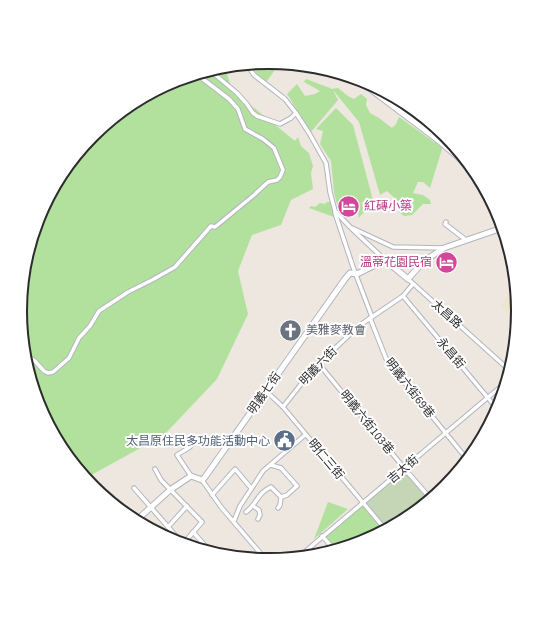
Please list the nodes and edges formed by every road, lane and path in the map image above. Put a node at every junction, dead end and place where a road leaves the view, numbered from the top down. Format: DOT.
graph roads {
  1 [pos="251,70"];
  2 [pos="216,75"];
  3 [pos="202,79"];
  4 [pos="374,93"];
  5 [pos="296,113"];
  6 [pos="438,140"];
  7 [pos="451,151"];
  8 [pos="335,211"];
  9 [pos="446,222"];
  10 [pos="350,227"];
  11 [pos="498,230"];
  12 [pos="466,240"];
  13 [pos="444,248"];
  14 [pos="385,260"];
  15 [pos="357,274"];
  16 [pos="408,279"];
  17 [pos="413,284"];
  18 [pos="403,296"];
  19 [pos="371,317"];
  20 [pos="32,358"];
  21 [pos="319,364"];
  22 [pos="505,367"];
  23 [pos="499,388"];
  24 [pos="266,391"];
  25 [pos="488,397"];
  26 [pos="494,404"];
  27 [pos="283,407"];
  28 [pos="445,433"];
  29 [pos="305,435"];
  30 [pos="190,447"];
  31 [pos="464,456"];
  32 [pos="271,465"];
  33 [pos="404,468"];
  34 [pos="155,469"];
  35 [pos="191,476"];
  36 [pos="202,480"];
  37 [pos="134,488"];
  38 [pos="251,488"];
  39 [pos="170,490"];
  40 [pos="212,495"];
  41 [pos="428,495"];
  42 [pos="281,497"];
  43 [pos="363,502"];
  44 [pos="187,506"];
  45 [pos="253,506"];
  46 [pos="152,507"];
  47 [pos="278,508"];
  48 [pos="246,512"];
  49 [pos="140,517"];
  50 [pos="258,519"];
  51 [pos="234,521"];
  52 [pos="383,526"];
  53 [pos="168,527"];
  54 [pos="193,532"];
  55 [pos="175,535"];
  56 [pos="322,536"];
  57 [pos="187,539"];
  58 [pos="205,545"];
  59 [pos="331,546"];
  60 [pos="304,551"];
  61 [pos="262,553"];
  1 -- 5 [label="street, 明義六街69巷"];
  2 -- 5 [label="street"];
  3 -- 20 [label="street"];
  4 -- 6 [label="street"];
  5 -- 8 [label="street, 明義六街69巷"];
  6 -- 7 [label="street"];
  8 -- 10 [label="street"];
  8 -- 15 [label="street, 明義六街69巷"];
  9 -- 12 [label="street"];
  10 -- 13 [label="street"];
  10 -- 14 [label="street"];
  11 -- 12 [label="street"];
  12 -- 13 [label="street"];
  13 -- 16 [label="street"];
  14 -- 15 [label="street, 明義七街"];
  14 -- 16 [label="street, 太昌路"];
  15 -- 19 [label="street, 明義六街69巷"];
  15 -- 24 [label="street, 明義七街"];
  16 -- 17 [label="street, 太昌路"];
  17 -- 18 [label="street, 明義六街"];
  17 -- 22 [label="street, 太昌路"];
  18 -- 19 [label="street, 明義六街"];
  18 -- 25 [label="street, 永昌街"];
  19 -- 21 [label="street, 明義六街"];
  19 -- 28 [label="street, 明義六街69巷"];
  21 -- 27 [label="street, 明義六街"];
  21 -- 33 [label="street, 明義六街103巷"];
  23 -- 25 [label="street, 吉太街"];
  24 -- 27 [label="street, 明仁三街"];
  24 -- 36 [label="street, 明義七街"];
  25 -- 26 [label="street, 永昌街"];
  25 -- 28 [label="street, 吉太街"];
  27 -- 29 [label="street, 明仁三街"];
  28 -- 31 [label="street, 明義六街69巷"];
  28 -- 33 [label="street, 吉太街"];
  29 -- 32 [label="street"];
  29 -- 43 [label="street, 明仁三街"];
  30 -- 35 [label="street"];
  32 -- 38 [label="street"];
  32 -- 42 [label="street"];
  33 -- 41 [label="street, 明義六街103巷"];
  33 -- 43 [label="street, 吉太街"];
  34 -- 39 [label="street"];
  35 -- 36 [label="street"];
  35 -- 39 [label="street"];
  36 -- 40 [label="street"];
  37 -- 46 [label="street"];
  38 -- 40 [label="street"];
  38 -- 51 [label="street"];
  39 -- 44 [label="street"];
  39 -- 46 [label="street"];
  40 -- 51 [label="street"];
  42 -- 45 [label="street"];
  42 -- 47 [label="street"];
  43 -- 52 [label="street, 明仁三街"];
  43 -- 56 [label="street, 吉太街"];
  44 -- 53 [label="street"];
  44 -- 54 [label="street"];
  45 -- 48 [label="street"];
  45 -- 50 [label="street"];
  46 -- 49 [label="street"];
  46 -- 53 [label="street"];
  51 -- 61 [label="street"];
  53 -- 55 [label="street"];
  54 -- 57 [label="street"];
  54 -- 58 [label="street"];
  56 -- 59 [label="street"];
  56 -- 60 [label="street, 吉太街"];
}
